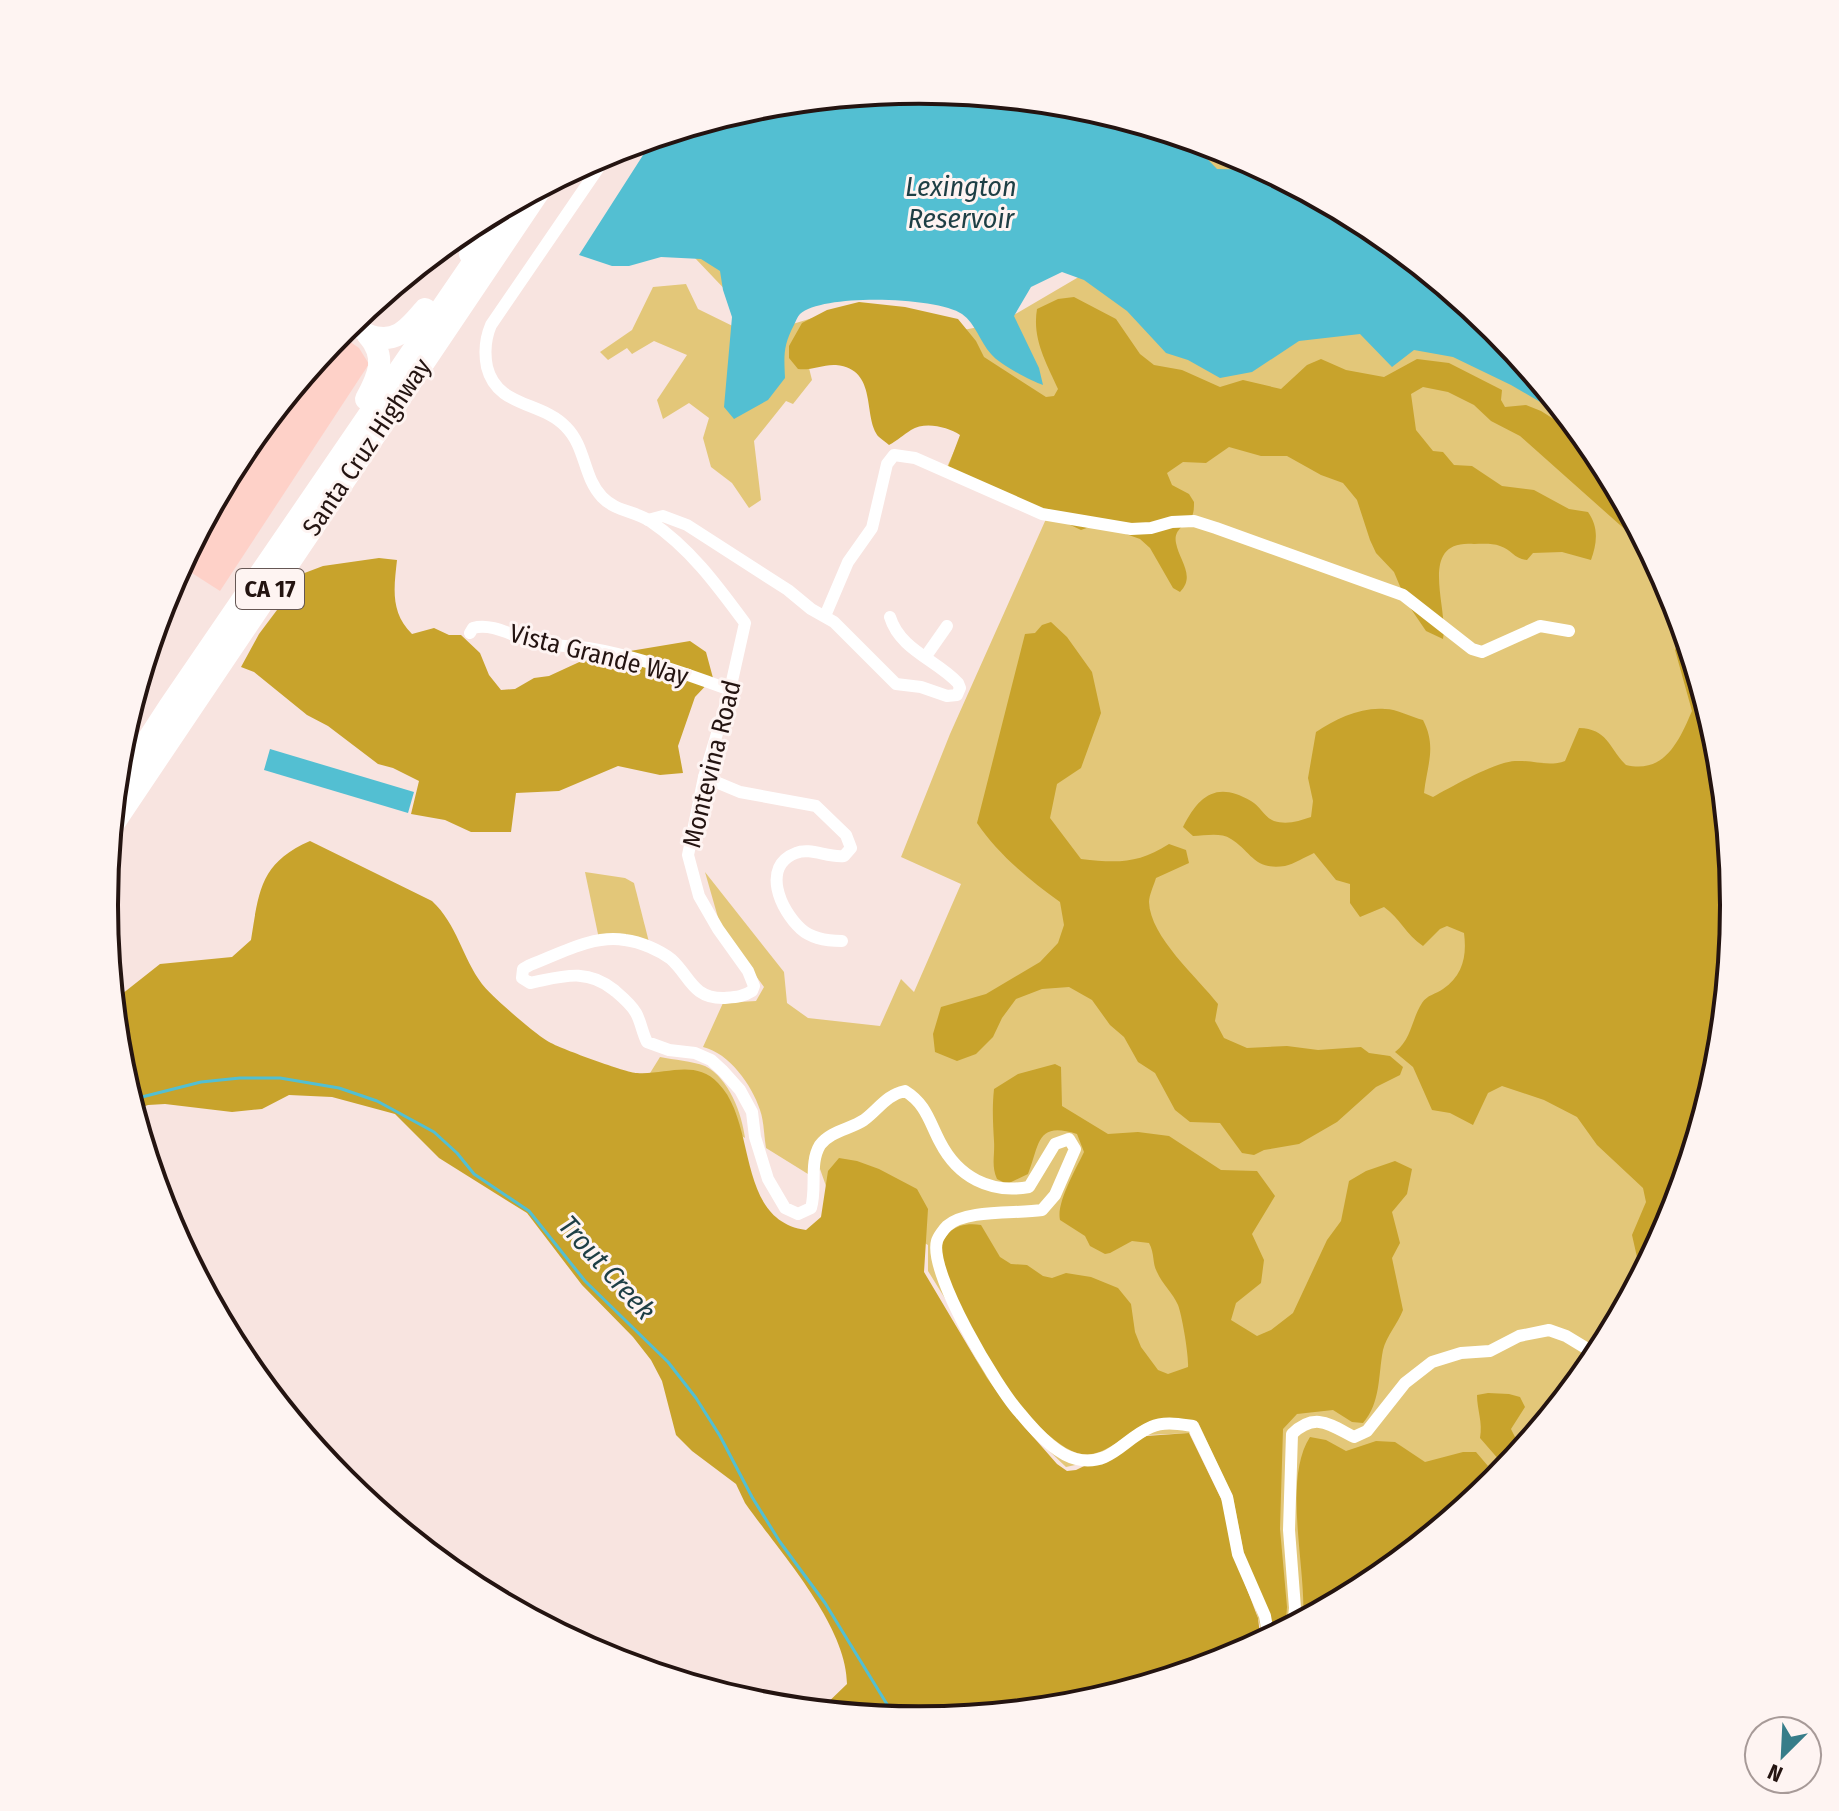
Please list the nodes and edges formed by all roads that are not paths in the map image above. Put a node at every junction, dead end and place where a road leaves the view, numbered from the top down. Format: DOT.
graph roads {
  1 [pos="595,173"];
  2 [pos="530,205"];
  3 [pos="498,224"];
  4 [pos="491,229"];
  5 [pos="362,331"];
  6 [pos="360,332"];
  7 [pos="319,488"];
  8 [pos="648,520"];
  9 [pos="825,616"];
  10 [pos="890,617"];
  11 [pos="947,626"];
  12 [pos="1569,631"];
  13 [pos="470,633"];
  14 [pos="926,656"];
  15 [pos="730,690"];
  16 [pos="130,768"];
  17 [pos="704,777"];
  18 [pos="124,808"];
  19 [pos="842,941"];
  20 [pos="1587,1349"];
  21 [pos="1294,1613"];
  22 [pos="1267,1627"];
  1 -- 8 [label="street, Montevina Road"];
  2 -- 18 [label="highway, Santa Cruz Highway / CA 17"];
  3 -- 7 [label="highway, Santa Cruz Highway / CA 17"];
  4 -- 5 [label="highway"];
  6 -- 7 [label="highway"];
  7 -- 16 [label="highway, Santa Cruz Highway / CA 17"];
  8 -- 9 [label="street"];
  8 -- 15 [label="street, Montevina Road"];
  9 -- 12 [label="street"];
  9 -- 14 [label="street"];
  10 -- 14 [label="street"];
  11 -- 14 [label="street"];
  13 -- 15 [label="street, Vista Grande Way"];
  15 -- 17 [label="street, Montevina Road"];
  17 -- 19 [label="street"];
  17 -- 22 [label="street, Montevina Road"];
  20 -- 21 [label="street"];
}
